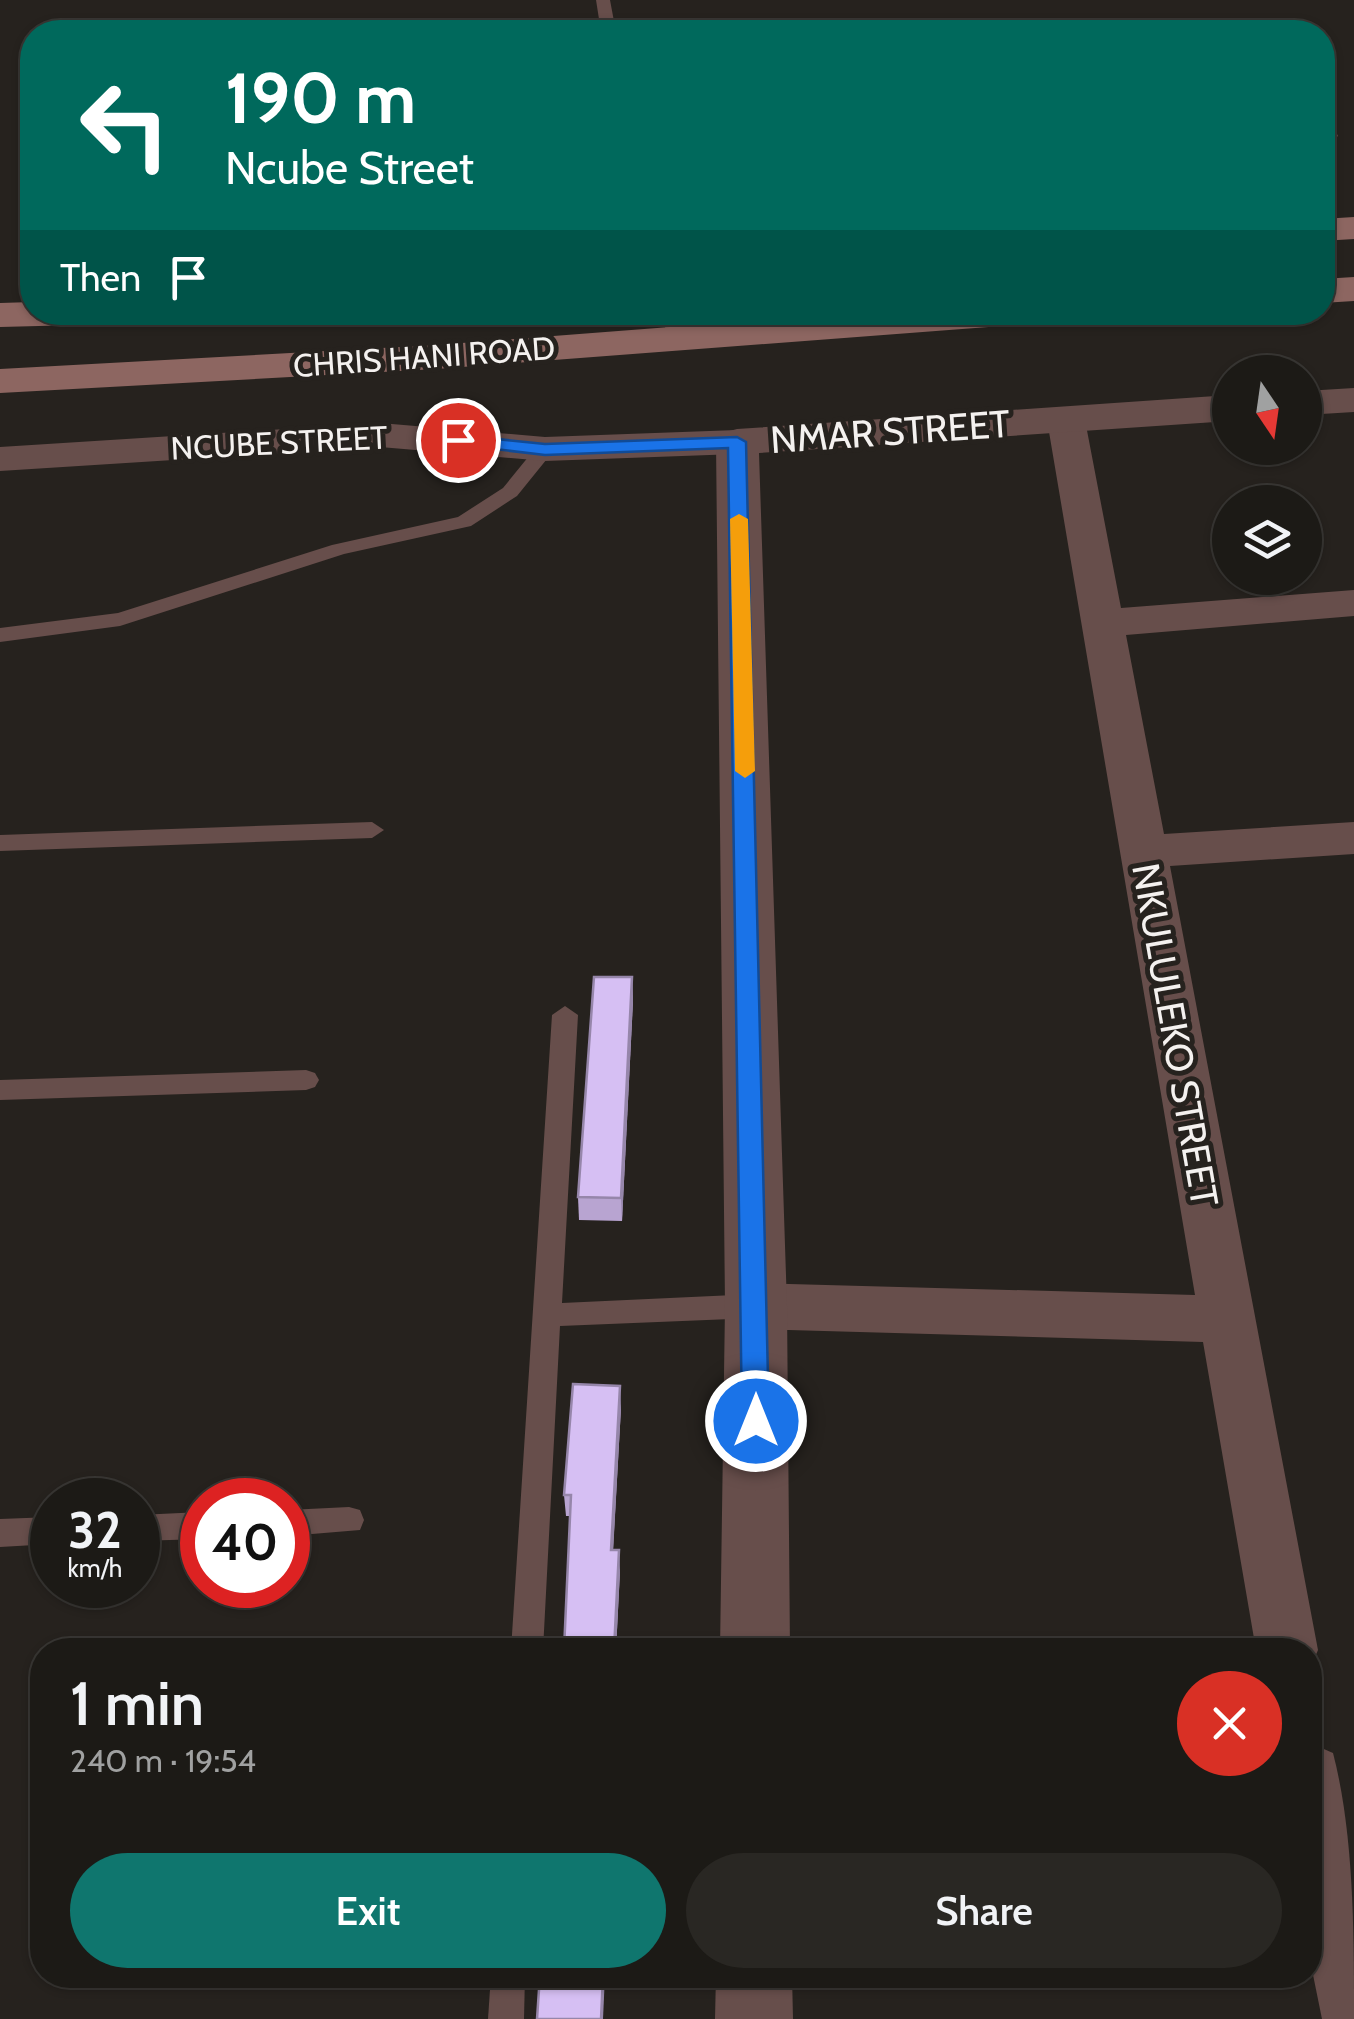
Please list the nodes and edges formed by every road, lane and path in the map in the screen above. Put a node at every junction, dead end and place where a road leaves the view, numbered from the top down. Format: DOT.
graph roads {
  1 [pos="672,325"];
  2 [pos="0,380"];
  3 [pos="1354,400"];
  4 [pos="1322,402"];
  5 [pos="1212,409"];
  6 [pos="1066,420"];
  7 [pos="737,442"];
  8 [pos="545,450"];
  9 [pos="0,460"];
  10 [pos="1354,603"];
  11 [pos="1106,623"];
  12 [pos="0,635"];
  13 [pos="372,830"];
  14 [pos="1354,838"];
  15 [pos="0,843"];
  16 [pos="1142,852"];
  17 [pos="564,1014"];
  18 [pos="306,1080"];
  19 [pos="0,1090"];
  20 [pos="756,1306"];
  21 [pos="547,1315"];
  22 [pos="1225,1320"];
  23 [pos="349,1520"];
  24 [pos="310,1522"];
  25 [pos="30,1532"];
  26 [pos="0,1533"];
  27 [pos="528,1638"];
  28 [pos="755,1638"];
  29 [pos="1284,1638"];
  30 [pos="1322,1839"];
  31 [pos="507,1988"];
  32 [pos="754,1988"];
  33 [pos="1354,2010"];
  34 [pos="506,2019"];
  35 [pos="754,2019"];
  1 -- 2 [label="main road, CHRIS HANI ROAD"];
  3 -- 4 [label="street"];
  5 -- 6 [label="street, NMAR STREET"];
  6 -- 7 [label="street, NMAR STREET"];
  6 -- 11 [label="street, NKULULEKO STREET"];
  7 -- 8 [label="street, NCUBE STREET"];
  7 -- 20 [label="street, NMAR STREET"];
  8 -- 9 [label="street, NCUBE STREET"];
  8 -- 12 [label="lane"];
  10 -- 11 [label="street"];
  11 -- 16 [label="street, NKULULEKO STREET"];
  13 -- 15 [label="lane"];
  14 -- 16 [label="street"];
  16 -- 22 [label="street, NKULULEKO STREET"];
  17 -- 21 [label="lane"];
  18 -- 19 [label="lane"];
  20 -- 21 [label="lane"];
  20 -- 22 [label="street"];
  20 -- 28 [label="street, NMAR STREET"];
  21 -- 27 [label="lane"];
  22 -- 29 [label="street, NKULULEKO STREET"];
  23 -- 24 [label="lane"];
  25 -- 26 [label="lane"];
  30 -- 33 [label="street"];
  31 -- 34 [label="lane"];
  32 -- 35 [label="street"];
}
